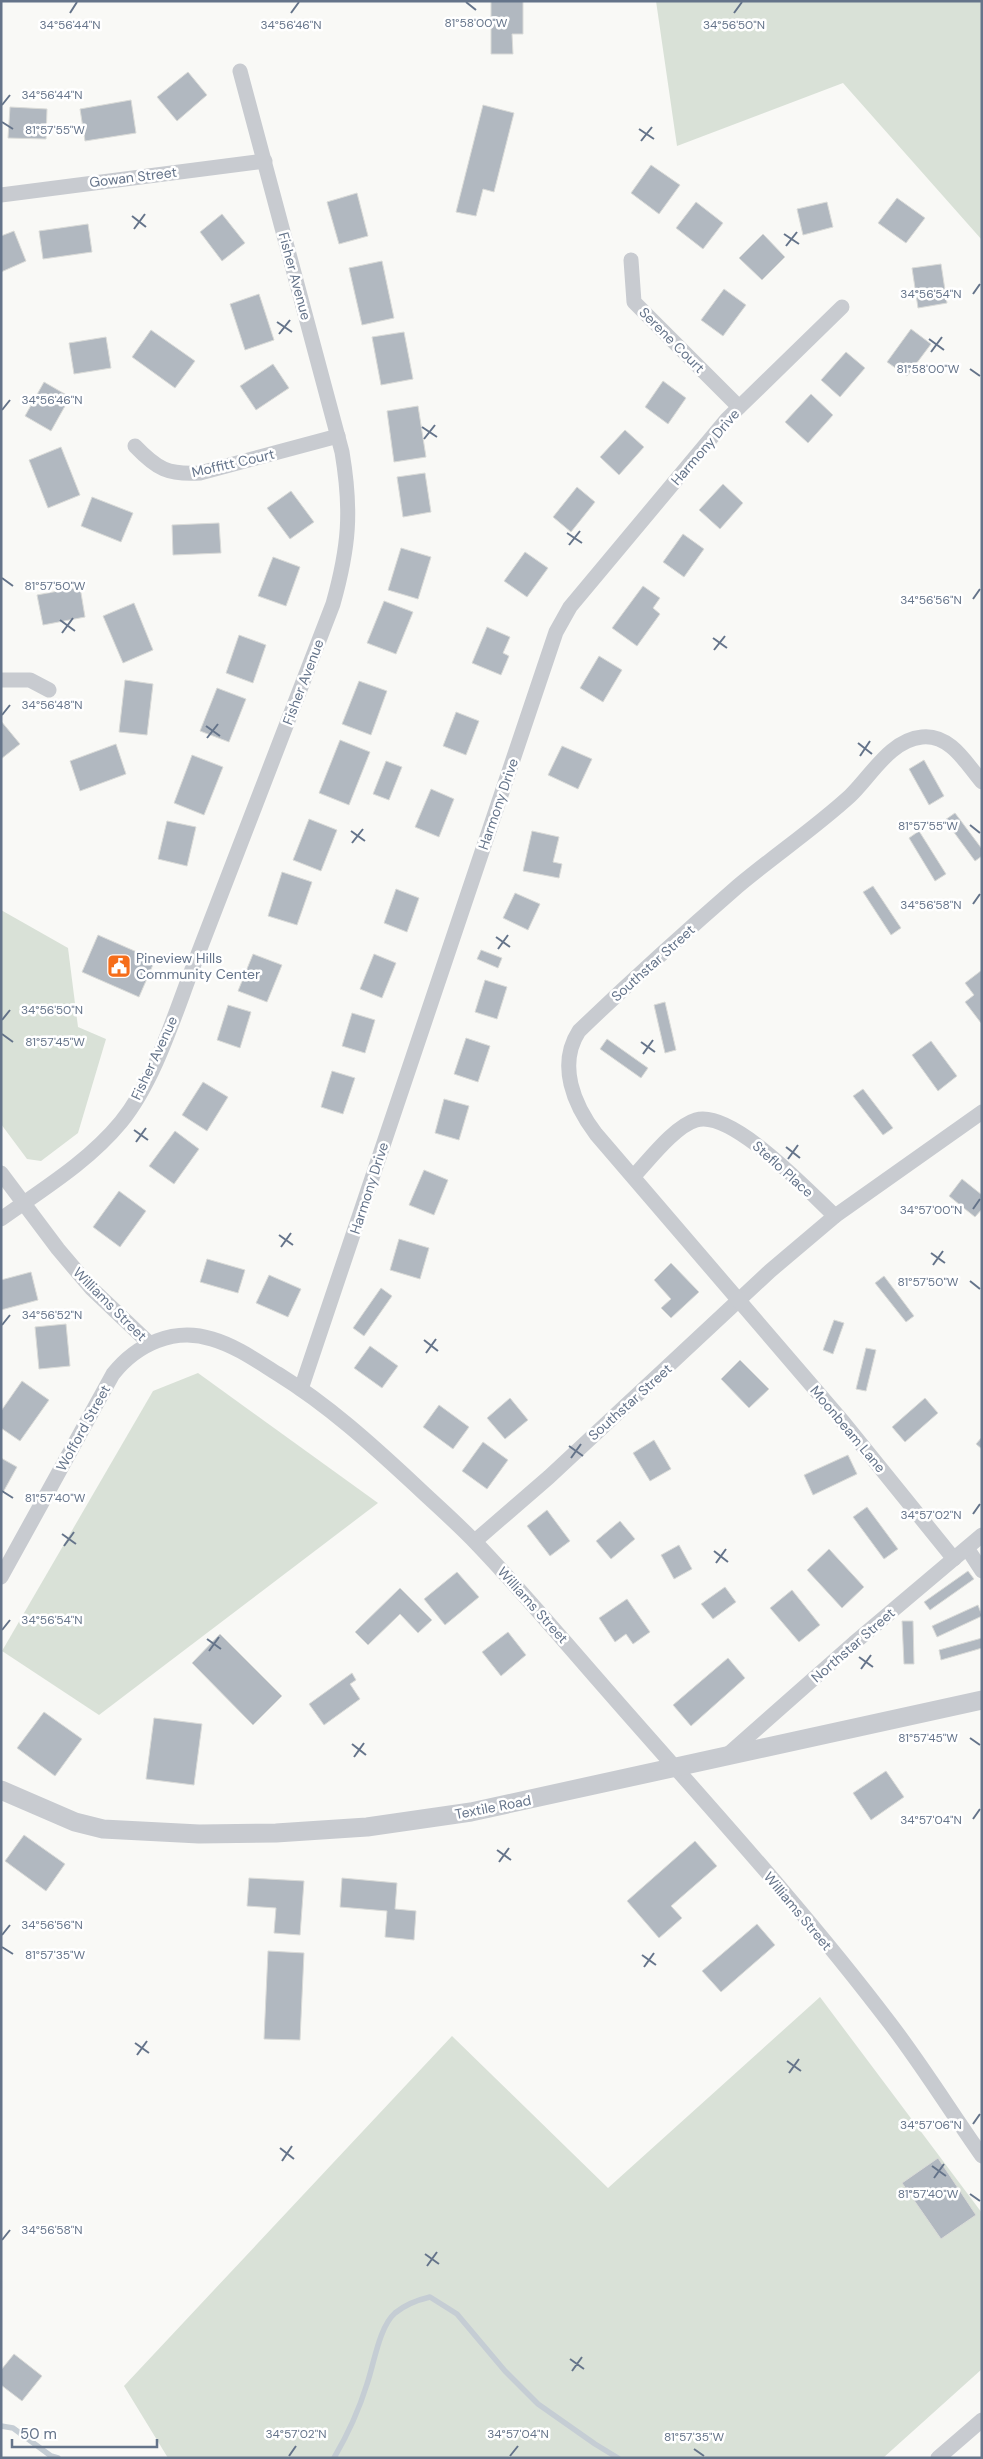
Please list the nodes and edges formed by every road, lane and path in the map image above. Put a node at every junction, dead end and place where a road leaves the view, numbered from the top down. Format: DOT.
graph roads {
  1 [pos="240,71"];
  2 [pos="265,161"];
  3 [pos="1,195"];
  4 [pos="630,260"];
  5 [pos="842,307"];
  6 [pos="739,407"];
  7 [pos="338,436"];
  8 [pos="135,446"];
  9 [pos="1,680"];
  10 [pos="49,690"];
  11 [pos="982,782"];
  12 [pos="982,1112"];
  13 [pos="1,1172"];
  14 [pos="634,1176"];
  15 [pos="24,1203"];
  16 [pos="834,1216"];
  17 [pos="1,1219"];
  18 [pos="739,1300"];
  19 [pos="149,1343"];
  20 [pos="302,1389"];
  21 [pos="982,1535"];
  22 [pos="475,1541"];
  23 [pos="967,1548"];
  24 [pos="954,1559"];
  25 [pos="982,1571"];
  26 [pos="1,1577"];
  27 [pos="982,1700"];
  28 [pos="725,1757"];
  29 [pos="675,1768"];
  30 [pos="1,1790"];
  31 [pos="982,2156"];
  32 [pos="982,2420"];
  33 [pos="938,2458"];
  1 -- 2 [label="street, Fisher Avenue"];
  2 -- 3 [label="street, Gowan Street"];
  2 -- 7 [label="street, Fisher Avenue"];
  4 -- 6 [label="street, Serene Court"];
  5 -- 6 [label="street, Harmony Drive"];
  6 -- 20 [label="street, Harmony Drive"];
  7 -- 8 [label="street, Moffitt Court"];
  7 -- 15 [label="street, Fisher Avenue"];
  9 -- 10 [label="street"];
  11 -- 14 [label="street, Southstar Street"];
  12 -- 16 [label="street, Southstar Street"];
  13 -- 15 [label="street, Williams Street"];
  14 -- 16 [label="street, Steflo Place"];
  14 -- 18 [label="street, Southstar Street"];
  15 -- 17 [label="street, Fisher Avenue"];
  15 -- 19 [label="street, Williams Street"];
  16 -- 18 [label="street, Southstar Street"];
  18 -- 22 [label="street, Southstar Street"];
  18 -- 24 [label="street, Moonbeam Lane"];
  19 -- 20 [label="street, Williams Street"];
  19 -- 26 [label="street, Wofford Street"];
  20 -- 22 [label="street, Williams Street"];
  21 -- 23 [label="street, Northstar Street"];
  22 -- 29 [label="street, Williams Street"];
  23 -- 24 [label="street, Northstar Street"];
  23 -- 25 [label="street"];
  24 -- 28 [label="street, Northstar Street"];
  27 -- 28 [label="street, Textile Road"];
  28 -- 29 [label="street, Textile Road"];
  29 -- 30 [label="street, Textile Road"];
  29 -- 31 [label="street, Williams Street"];
  32 -- 33 [label="street"];
}
